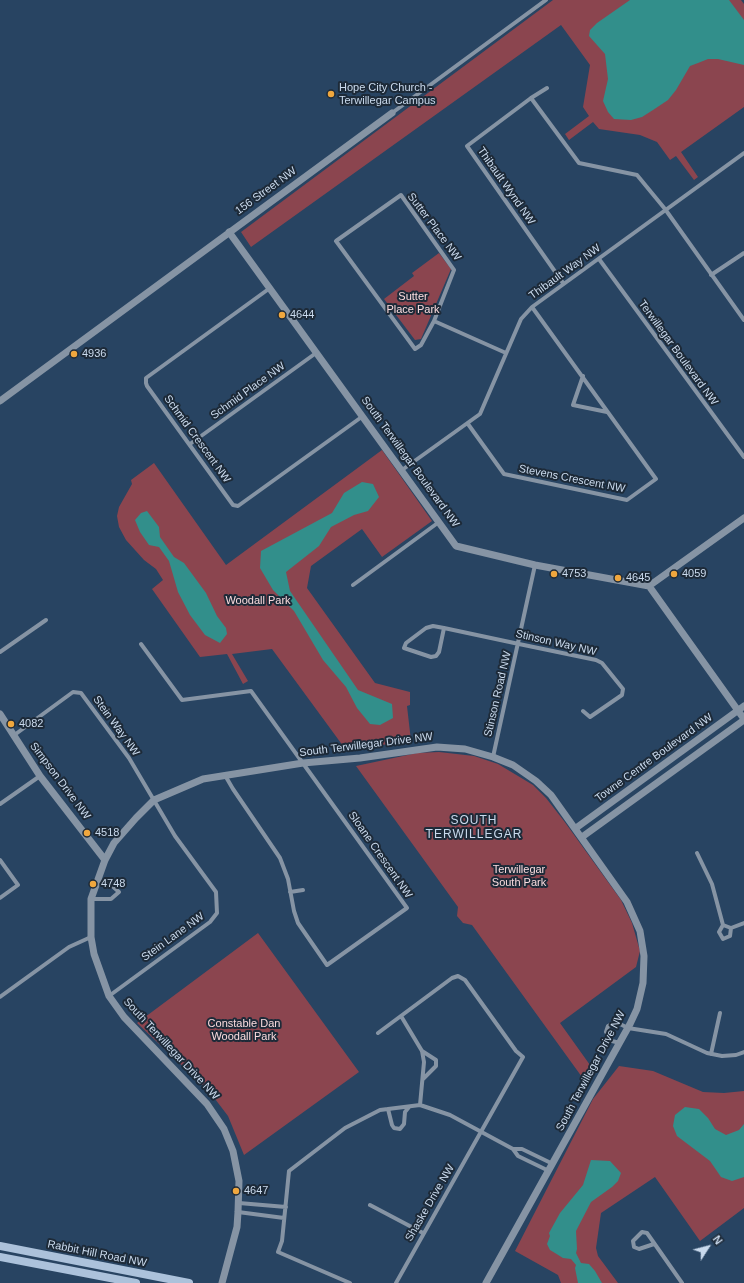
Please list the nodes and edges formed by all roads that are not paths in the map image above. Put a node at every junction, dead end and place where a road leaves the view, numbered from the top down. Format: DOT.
graph roads {
  1 [pos="546,0"];
  2 [pos="547,88"];
  3 [pos="531,98"];
  4 [pos="392,113"];
  5 [pos="744,153"];
  6 [pos="664,209"];
  7 [pos="229,232"];
  8 [pos="744,253"];
  9 [pos="599,259"];
  10 [pos="711,275"];
  11 [pos="563,283"];
  12 [pos="270,288"];
  13 [pos="532,307"];
  14 [pos="744,320"];
  15 [pos="434,321"];
  16 [pos="316,353"];
  17 [pos="506,353"];
  18 [pos="583,376"];
  19 [pos="0,401"];
  20 [pos="608,412"];
  21 [pos="363,415"];
  22 [pos="468,424"];
  23 [pos="190,444"];
  24 [pos="744,457"];
  25 [pos="402,470"];
  26 [pos="744,518"];
  27 [pos="439,522"];
  28 [pos="535,565"];
  29 [pos="353,585"];
  30 [pos="649,586"];
  31 [pos="46,620"];
  32 [pos="444,628"];
  33 [pos="141,644"];
  34 [pos="519,644"];
  35 [pos="0,652"];
  36 [pos="741,708"];
  37 [pos="583,711"];
  38 [pos="0,714"];
  39 [pos="744,720"];
  40 [pos="13,736"];
  41 [pos="493,756"];
  42 [pos="303,763"];
  43 [pos="40,776"];
  44 [pos="226,777"];
  45 [pos="154,800"];
  46 [pos="0,804"];
  47 [pos="576,828"];
  48 [pos="582,837"];
  49 [pos="696,853"];
  50 [pos="0,860"];
  51 [pos="105,860"];
  52 [pos="97,883"];
  53 [pos="303,890"];
  54 [pos="290,892"];
  55 [pos="0,898"];
  56 [pos="91,899"];
  57 [pos="744,923"];
  58 [pos="723,925"];
  59 [pos="731,928"];
  60 [pos="91,937"];
  61 [pos="109,996"];
  62 [pos="0,998"];
  63 [pos="720,1013"];
  64 [pos="401,1016"];
  65 [pos="628,1028"];
  66 [pos="378,1033"];
  67 [pos="620,1043"];
  68 [pos="422,1051"];
  69 [pos="744,1052"];
  70 [pos="711,1054"];
  71 [pos="423,1079"];
  72 [pos="420,1105"];
  73 [pos="409,1107"];
  74 [pos="388,1109"];
  75 [pos="481,1132"];
  76 [pos="513,1149"];
  77 [pos="553,1164"];
  78 [pos="549,1172"];
  79 [pos="239,1203"];
  80 [pos="370,1205"];
  81 [pos="286,1206"];
  82 [pos="238,1212"];
  83 [pos="284,1218"];
  84 [pos="423,1233"];
  85 [pos="654,1244"];
  86 [pos="0,1246"];
  87 [pos="0,1257"];
  88 [pos="136,1283"];
  89 [pos="189,1283"];
  90 [pos="222,1283"];
  91 [pos="350,1283"];
  92 [pos="396,1283"];
  93 [pos="486,1283"];
  94 [pos="682,1283"];
  1 -- 4 [label="street, 156 Street NW"];
  2 -- 3 [label="street, Thibault Wynd NW"];
  3 -- 6 [label="street"];
  3 -- 11 [label="street, Thibault Wynd NW"];
  4 -- 7 [label="street, 156 Street NW"];
  5 -- 6 [label="street, Thibault Way NW"];
  6 -- 9 [label="street, Thibault Way NW"];
  6 -- 10 [label="street"];
  7 -- 12 [label="street, South Terwillegar Boulevard NW"];
  7 -- 19 [label="street, 156 Street NW"];
  8 -- 10 [label="street"];
  9 -- 11 [label="street, Thibault Way NW"];
  9 -- 24 [label="street, Terwillegar Boulevard NW"];
  10 -- 14 [label="street"];
  11 -- 13 [label="street, Thibault Way NW"];
  12 -- 16 [label="street, South Terwillegar Boulevard NW"];
  12 -- 23 [label="street, Schmid Crescent NW"];
  13 -- 17 [label="street, Thibault Way NW"];
  13 -- 18 [label="street, Stevens Crescent NW"];
  15 -- 15 [label="street, Sutter Place NW"];
  15 -- 17 [label="street"];
  16 -- 21 [label="street, South Terwillegar Boulevard NW"];
  16 -- 23 [label="street, Schmid Place NW"];
  17 -- 22 [label="street, Thibault Way NW"];
  18 -- 20 [label="street, Stevens Crescent NW"];
  18 -- 20 [label="street"];
  20 -- 22 [label="street, Stevens Crescent NW"];
  21 -- 23 [label="street, Schmid Crescent NW"];
  21 -- 25 [label="street, South Terwillegar Boulevard NW"];
  22 -- 25 [label="street, Thibault Way NW"];
  25 -- 27 [label="street, South Terwillegar Boulevard NW"];
  26 -- 30 [label="street"];
  27 -- 28 [label="street, South Terwillegar Boulevard NW"];
  27 -- 29 [label="street"];
  28 -- 30 [label="street, South Terwillegar Boulevard NW"];
  28 -- 34 [label="street, Stinson Road NW"];
  30 -- 36 [label="street"];
  31 -- 35 [label="street"];
  32 -- 32 [label="street, Stinson Way NW"];
  32 -- 34 [label="street, Stinson Way NW"];
  33 -- 42 [label="street"];
  34 -- 37 [label="street, Stinson Way NW"];
  34 -- 41 [label="street, Stinson Road NW"];
  36 -- 39 [label="street"];
  36 -- 47 [label="street, Towne Centre Boulevard NW"];
  38 -- 40 [label="street, Simpson Drive NW"];
  39 -- 48 [label="street, Towne Centre Boulevard NW"];
  40 -- 43 [label="street, Simpson Drive NW"];
  40 -- 45 [label="street, Stein Way NW"];
  41 -- 42 [label="street, South Terwillegar Drive NW"];
  41 -- 47 [label="street, South Terwillegar Drive NW"];
  42 -- 44 [label="street, South Terwillegar Drive NW"];
  42 -- 54 [label="street, Sloane Crescent NW"];
  43 -- 46 [label="street"];
  43 -- 51 [label="street, Simpson Drive NW"];
  44 -- 45 [label="street, South Terwillegar Drive NW"];
  44 -- 54 [label="street, Sloane Crescent NW"];
  45 -- 51 [label="street, South Terwillegar Drive NW"];
  45 -- 61 [label="street, Stein Lane NW"];
  47 -- 48 [label="street, South Terwillegar Drive NW"];
  48 -- 65 [label="street, South Terwillegar Drive NW"];
  49 -- 58 [label="street"];
  50 -- 55 [label="street"];
  51 -- 52 [label="street, South Terwillegar Drive NW"];
  52 -- 56 [label="street, South Terwillegar Drive NW"];
  52 -- 56 [label="street"];
  53 -- 54 [label="street"];
  56 -- 60 [label="street, South Terwillegar Drive NW"];
  57 -- 59 [label="street"];
  58 -- 59 [label="street"];
  58 -- 59 [label="street"];
  60 -- 61 [label="street, South Terwillegar Drive NW"];
  60 -- 62 [label="street"];
  61 -- 79 [label="street, South Terwillegar Drive NW"];
  63 -- 70 [label="street"];
  64 -- 66 [label="street"];
  64 -- 68 [label="street"];
  64 -- 75 [label="street, Shaske Drive NW"];
  65 -- 67 [label="street, South Terwillegar Drive NW"];
  65 -- 67 [label="street"];
  65 -- 70 [label="street"];
  67 -- 77 [label="street, South Terwillegar Drive NW"];
  68 -- 71 [label="street"];
  68 -- 71 [label="street"];
  69 -- 70 [label="street"];
  71 -- 72 [label="street"];
  72 -- 73 [label="street"];
  72 -- 75 [label="street"];
  73 -- 74 [label="street"];
  73 -- 74 [label="street"];
  74 -- 81 [label="street"];
  75 -- 76 [label="street"];
  75 -- 84 [label="street, Shaske Drive NW"];
  76 -- 77 [label="street"];
  76 -- 78 [label="street"];
  77 -- 78 [label="street, South Terwillegar Drive NW"];
  78 -- 93 [label="street, South Terwillegar Drive NW"];
  79 -- 81 [label="street"];
  79 -- 82 [label="street, South Terwillegar Drive NW"];
  80 -- 84 [label="street"];
  81 -- 83 [label="street"];
  82 -- 83 [label="street"];
  82 -- 90 [label="street, South Terwillegar Drive NW"];
  83 -- 91 [label="street"];
  84 -- 92 [label="street, Shaske Drive NW"];
  85 -- 85 [label="street"];
  85 -- 94 [label="street"];
  86 -- 89 [label="main road, Rabbit Hill Road NW"];
  87 -- 88 [label="main road, Rabbit Hill Road NW"];
}
